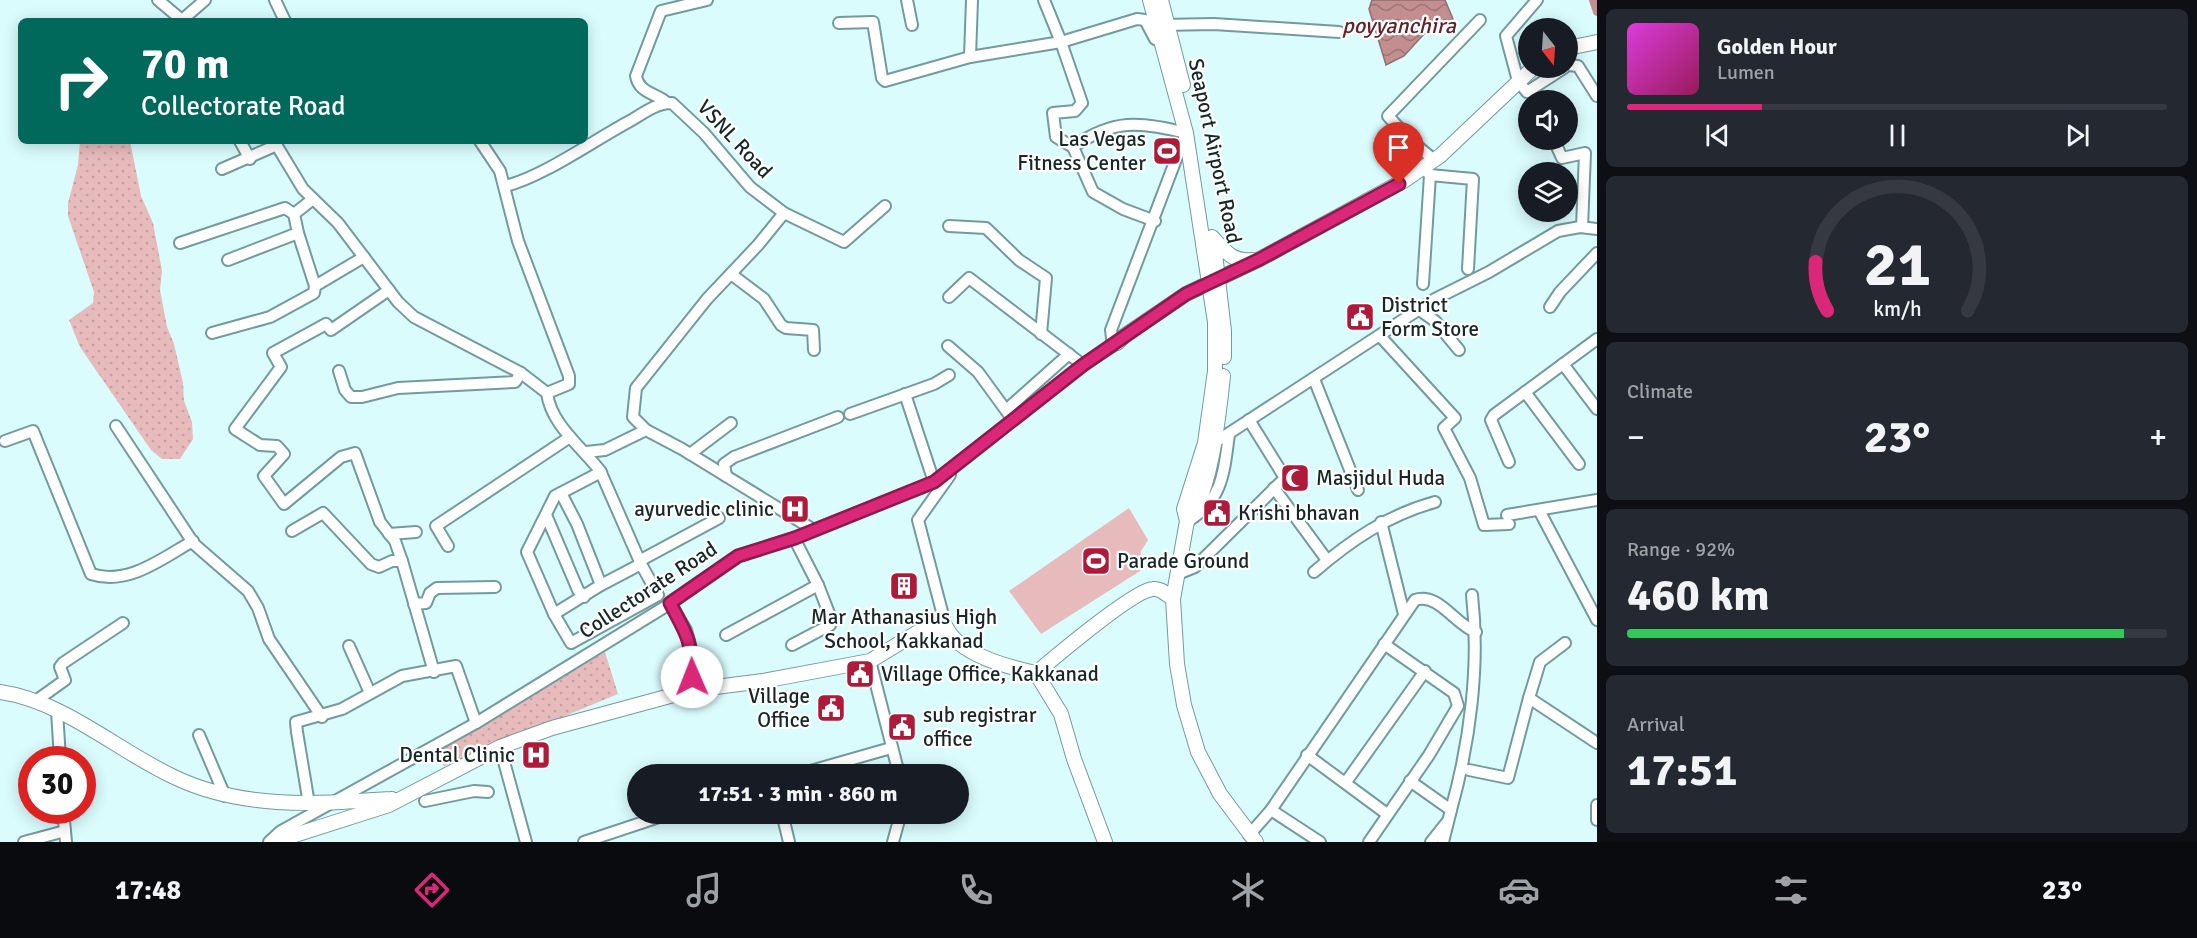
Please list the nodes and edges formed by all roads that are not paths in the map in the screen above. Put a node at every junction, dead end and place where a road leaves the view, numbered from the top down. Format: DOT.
graph roads {
  1 [pos="158,0"];
  2 [pos="204,0"];
  3 [pos="275,0"];
  4 [pos="706,0"];
  5 [pos="908,0"];
  6 [pos="972,0"];
  7 [pos="1044,0"];
  8 [pos="1150,0"];
  9 [pos="1161,0"];
  10 [pos="1538,0"];
  11 [pos="179,18"];
  12 [pos="185,18"];
  13 [pos="284,18"];
  14 [pos="1480,20"];
  15 [pos="839,23"];
  16 [pos="1162,24"];
  17 [pos="912,25"];
  18 [pos="1339,32"];
  19 [pos="1061,42"];
  20 [pos="1595,42"];
  21 [pos="1578,46"];
  22 [pos="970,57"];
  23 [pos="1165,57"];
  24 [pos="1578,66"];
  25 [pos="1547,78"];
  26 [pos="1526,90"];
  27 [pos="1528,90"];
  28 [pos="1518,96"];
  29 [pos="1597,96"];
  30 [pos="666,102"];
  31 [pos="1186,133"];
  32 [pos="588,141"];
  33 [pos="242,144"];
  34 [pos="272,144"];
  35 [pos="276,144"];
  36 [pos="482,144"];
  37 [pos="584,144"];
  38 [pos="1073,147"];
  39 [pos="1558,150"];
  40 [pos="250,159"];
  41 [pos="1431,169"];
  42 [pos="222,170"];
  43 [pos="505,186"];
  44 [pos="313,199"];
  45 [pos="885,206"];
  46 [pos="784,213"];
  47 [pos="294,214"];
  48 [pos="1155,221"];
  49 [pos="949,226"];
  50 [pos="1582,227"];
  51 [pos="1597,229"];
  52 [pos="298,233"];
  53 [pos="1209,242"];
  54 [pos="180,243"];
  55 [pos="1597,253"];
  56 [pos="364,257"];
  57 [pos="1260,259"];
  58 [pos="228,261"];
  59 [pos="1468,269"];
  60 [pos="731,274"];
  61 [pos="1215,283"];
  62 [pos="1423,284"];
  63 [pos="315,286"];
  64 [pos="389,290"];
  65 [pos="1191,294"];
  66 [pos="949,297"];
  67 [pos="1550,307"];
  68 [pos="1418,309"];
  69 [pos="1215,322"];
  70 [pos="212,333"];
  71 [pos="1041,334"];
  72 [pos="1380,336"];
  73 [pos="1597,339"];
  74 [pos="1114,344"];
  75 [pos="948,346"];
  76 [pos="814,350"];
  77 [pos="1459,350"];
  78 [pos="1069,354"];
  79 [pos="1563,364"];
  80 [pos="1083,365"];
  81 [pos="339,371"];
  82 [pos="521,373"];
  83 [pos="950,375"];
  84 [pos="1314,379"];
  85 [pos="1525,392"];
  86 [pos="547,393"];
  87 [pos="905,394"];
  88 [pos="1597,409"];
  89 [pos="1006,410"];
  90 [pos="850,414"];
  91 [pos="838,417"];
  92 [pos="1013,420"];
  93 [pos="1249,420"];
  94 [pos="731,423"];
  95 [pos="116,426"];
  96 [pos="646,430"];
  97 [pos="1229,434"];
  98 [pos="570,436"];
  99 [pos="5,441"];
  100 [pos="1214,443"];
  101 [pos="586,452"];
  102 [pos="690,454"];
  103 [pos="1509,462"];
  104 [pos="1579,464"];
  105 [pos="955,467"];
  106 [pos="601,472"];
  107 [pos="726,476"];
  108 [pos="934,482"];
  109 [pos="1274,488"];
  110 [pos="1358,490"];
  111 [pos="561,494"];
  112 [pos="1597,500"];
  113 [pos="1435,502"];
  114 [pos="1540,512"];
  115 [pos="546,515"];
  116 [pos="719,519"];
  117 [pos="1187,522"];
  118 [pos="1381,522"];
  119 [pos="814,530"];
  120 [pos="291,531"];
  121 [pos="416,532"];
  122 [pos="389,534"];
  123 [pos="795,538"];
  124 [pos="193,541"];
  125 [pos="448,546"];
  126 [pos="1327,560"];
  127 [pos="402,561"];
  128 [pos="641,562"];
  129 [pos="1314,572"];
  130 [pos="1178,574"];
  131 [pos="601,585"];
  132 [pos="818,585"];
  133 [pos="495,587"];
  134 [pos="1472,595"];
  135 [pos="1597,596"];
  136 [pos="584,597"];
  137 [pos="1173,599"];
  138 [pos="1585,602"];
  139 [pos="670,603"];
  140 [pos="414,604"];
  141 [pos="554,614"];
  142 [pos="1404,615"];
  143 [pos="1597,620"];
  144 [pos="123,623"];
  145 [pos="946,627"];
  146 [pos="1476,632"];
  147 [pos="726,635"];
  148 [pos="1565,643"];
  149 [pos="1384,644"];
  150 [pos="792,645"];
  151 [pos="349,646"];
  152 [pos="870,661"];
  153 [pos="1425,671"];
  154 [pos="1473,671"];
  155 [pos="434,672"];
  156 [pos="1036,673"];
  157 [pos="692,690"];
  158 [pos="0,692"];
  159 [pos="370,693"];
  160 [pos="1529,698"];
  161 [pos="37,700"];
  162 [pos="1457,700"];
  163 [pos="57,711"];
  164 [pos="322,717"];
  165 [pos="476,723"];
  166 [pos="199,735"];
  167 [pos="1597,743"];
  168 [pos="59,746"];
  169 [pos="500,747"];
  170 [pos="891,748"];
  171 [pos="1307,755"];
  172 [pos="835,764"];
  173 [pos="895,764"];
  174 [pos="1470,770"];
  175 [pos="1410,781"];
  176 [pos="1346,782"];
  177 [pos="488,792"];
  178 [pos="225,796"];
  179 [pos="405,798"];
  180 [pos="425,800"];
  181 [pos="332,803"];
  182 [pos="309,804"];
  183 [pos="1597,805"];
  184 [pos="1271,810"];
  185 [pos="1387,814"];
  186 [pos="1450,815"];
  187 [pos="1597,820"];
  188 [pos="647,824"];
  189 [pos="785,824"];
  190 [pos="898,824"];
  191 [pos="65,836"];
  192 [pos="618,837"];
  193 [pos="1253,839"];
  194 [pos="24,842"];
  195 [pos="271,842"];
  196 [pos="526,842"];
  197 [pos="585,842"];
  198 [pos="789,842"];
  199 [pos="893,842"];
  200 [pos="1105,842"];
  201 [pos="1320,842"];
  202 [pos="1369,842"];
  203 [pos="1431,842"];
  204 [pos="1443,842"];
  1 -- 11 [label="street"];
  2 -- 12 [label="street"];
  3 -- 13 [label="street"];
  4 -- 30 [label="street"];
  5 -- 17 [label="street"];
  6 -- 22 [label="street"];
  7 -- 19 [label="street"];
  8 -- 16 [label="main road, Seaport Airport Road"];
  9 -- 16 [label="main road, Seaport Airport Road"];
  10 -- 26 [label="street"];
  14 -- 41 [label="street"];
  15 -- 22 [label="street"];
  16 -- 18 [label="street"];
  16 -- 23 [label="main road, Seaport Airport Road"];
  16 -- 53 [label="main road, Seaport Airport Road"];
  19 -- 22 [label="street"];
  19 -- 23 [label="street"];
  19 -- 38 [label="street"];
  20 -- 21 [label="main road"];
  23 -- 31 [label="main road, Seaport Airport Road"];
  24 -- 29 [label="street"];
  25 -- 27 [label="street"];
  28 -- 41 [label="main road"];
  30 -- 32 [label="street, VSNL Road"];
  30 -- 46 [label="street, VSNL Road"];
  31 -- 38 [label="street"];
  31 -- 48 [label="street"];
  31 -- 53 [label="main road, Seaport Airport Road"];
  33 -- 40 [label="street"];
  34 -- 40 [label="street"];
  35 -- 44 [label="street"];
  36 -- 43 [label="street"];
  37 -- 43 [label="street, VSNL Road"];
  38 -- 48 [label="street"];
  39 -- 50 [label="street"];
  40 -- 42 [label="street"];
  41 -- 57 [label="main road"];
  41 -- 59 [label="street"];
  41 -- 62 [label="street"];
  43 -- 86 [label="street"];
  44 -- 47 [label="street"];
  44 -- 56 [label="street"];
  45 -- 46 [label="street, VSNL Road"];
  46 -- 60 [label="street"];
  47 -- 52 [label="street"];
  47 -- 54 [label="street"];
  48 -- 74 [label="street"];
  49 -- 71 [label="street"];
  50 -- 51 [label="street"];
  50 -- 68 [label="street"];
  52 -- 58 [label="street"];
  52 -- 63 [label="street"];
  53 -- 57 [label="main road"];
  53 -- 61 [label="main road, Seaport Airport Road"];
  53 -- 65 [label="main road"];
  55 -- 67 [label="street"];
  56 -- 63 [label="street"];
  56 -- 64 [label="street"];
  57 -- 61 [label="main road"];
  60 -- 76 [label="street"];
  60 -- 96 [label="street"];
  61 -- 65 [label="main road"];
  61 -- 69 [label="main road, Seaport Airport Road"];
  61 -- 100 [label="main road, Seaport Airport Road"];
  63 -- 70 [label="street"];
  64 -- 82 [label="street"];
  64 -- 122 [label="street"];
  65 -- 69 [label="main road"];
  65 -- 74 [label="main road"];
  66 -- 71 [label="street"];
  68 -- 72 [label="street"];
  68 -- 77 [label="street"];
  69 -- 117 [label="main road, Seaport Airport Road"];
  71 -- 78 [label="street"];
  72 -- 84 [label="street"];
  72 -- 114 [label="street"];
  73 -- 79 [label="street"];
  74 -- 80 [label="street, Collectorate Road"];
  75 -- 89 [label="street"];
  78 -- 80 [label="street"];
  78 -- 89 [label="street"];
  79 -- 85 [label="street"];
  79 -- 88 [label="street"];
  80 -- 92 [label="street, Collectorate Road"];
  81 -- 82 [label="street"];
  82 -- 86 [label="street"];
  83 -- 87 [label="street"];
  84 -- 93 [label="street"];
  84 -- 110 [label="street"];
  85 -- 103 [label="street"];
  85 -- 104 [label="street"];
  86 -- 98 [label="street"];
  87 -- 90 [label="street"];
  87 -- 108 [label="street"];
  89 -- 92 [label="street"];
  91 -- 107 [label="street"];
  92 -- 105 [label="street, Collectorate Road"];
  93 -- 97 [label="street"];
  93 -- 109 [label="street"];
  94 -- 102 [label="street"];
  95 -- 124 [label="street"];
  96 -- 101 [label="street"];
  96 -- 102 [label="street"];
  97 -- 100 [label="street"];
  97 -- 117 [label="street"];
  98 -- 101 [label="street"];
  98 -- 125 [label="street"];
  99 -- 124 [label="street"];
  100 -- 117 [label="main road, Seaport Airport Road"];
  101 -- 106 [label="street"];
  102 -- 107 [label="street"];
  105 -- 108 [label="street, Collectorate Road"];
  105 -- 145 [label="street"];
  106 -- 111 [label="street"];
  106 -- 128 [label="street"];
  107 -- 119 [label="street"];
  108 -- 119 [label="street, Collectorate Road"];
  109 -- 126 [label="street"];
  109 -- 130 [label="street"];
  111 -- 115 [label="street"];
  111 -- 131 [label="street"];
  112 -- 114 [label="street"];
  113 -- 118 [label="street"];
  114 -- 138 [label="street"];
  115 -- 136 [label="street"];
  115 -- 141 [label="street"];
  116 -- 128 [label="street"];
  117 -- 130 [label="main road, Seaport Airport Road"];
  118 -- 126 [label="street"];
  118 -- 142 [label="street"];
  119 -- 123 [label="street, Collectorate Road"];
  120 -- 127 [label="street"];
  121 -- 122 [label="street"];
  122 -- 127 [label="street"];
  123 -- 132 [label="street"];
  123 -- 139 [label="street, Collectorate Road"];
  124 -- 164 [label="street"];
  126 -- 129 [label="street"];
  127 -- 140 [label="street"];
  128 -- 131 [label="street"];
  128 -- 141 [label="street"];
  130 -- 137 [label="main road, Seaport Airport Road"];
  131 -- 136 [label="street"];
  132 -- 147 [label="street"];
  132 -- 150 [label="street"];
  133 -- 140 [label="street"];
  134 -- 146 [label="street"];
  135 -- 138 [label="street"];
  136 -- 141 [label="street"];
  137 -- 156 [label="main road"];
  137 -- 193 [label="main road, Seaport Airport Road"];
  138 -- 143 [label="street"];
  139 -- 157 [label="street"];
  139 -- 165 [label="street, Collectorate Road"];
  140 -- 155 [label="street"];
  142 -- 146 [label="street"];
  142 -- 149 [label="street"];
  144 -- 161 [label="street"];
  145 -- 152 [label="main road"];
  145 -- 156 [label="main road"];
  146 -- 154 [label="street"];
  148 -- 160 [label="street"];
  149 -- 153 [label="street"];
  149 -- 171 [label="street"];
  151 -- 159 [label="street"];
  152 -- 157 [label="main road"];
  152 -- 170 [label="street"];
  153 -- 162 [label="street"];
  153 -- 176 [label="street"];
  154 -- 162 [label="street"];
  154 -- 186 [label="street"];
  155 -- 159 [label="street"];
  155 -- 165 [label="street"];
  156 -- 200 [label="main road"];
  157 -- 169 [label="main road"];
  158 -- 161 [label="main road"];
  159 -- 164 [label="street"];
  160 -- 167 [label="street"];
  160 -- 174 [label="street"];
  161 -- 163 [label="main road"];
  162 -- 175 [label="street"];
  163 -- 168 [label="street"];
  163 -- 178 [label="main road"];
  164 -- 182 [label="street"];
  165 -- 181 [label="street, Collectorate Road"];
  166 -- 178 [label="street"];
  169 -- 180 [label="main road"];
  169 -- 196 [label="street"];
  170 -- 172 [label="street"];
  170 -- 173 [label="street"];
  171 -- 176 [label="street"];
  171 -- 184 [label="street"];
  175 -- 185 [label="street"];
  175 -- 186 [label="street"];
  176 -- 185 [label="street"];
  177 -- 180 [label="street"];
  178 -- 182 [label="main road"];
  179 -- 180 [label="main road"];
  179 -- 181 [label="main road"];
  179 -- 195 [label="main road"];
  181 -- 182 [label="main road"];
  181 -- 195 [label="street, Collectorate Road"];
  183 -- 187 [label="street"];
  184 -- 193 [label="street"];
  184 -- 201 [label="street"];
  185 -- 202 [label="street"];
  186 -- 203 [label="street"];
  186 -- 204 [label="street"];
  188 -- 192 [label="street"];
  189 -- 198 [label="street"];
  190 -- 199 [label="street"];
  191 -- 194 [label="street"];
  192 -- 197 [label="street"];
}
